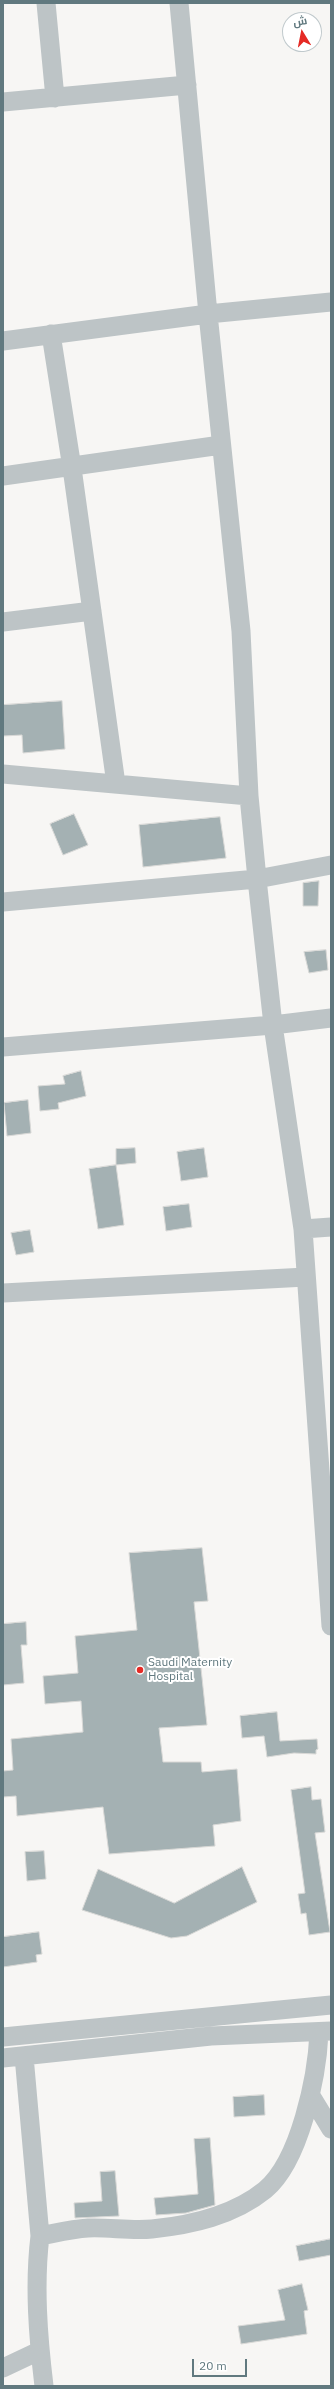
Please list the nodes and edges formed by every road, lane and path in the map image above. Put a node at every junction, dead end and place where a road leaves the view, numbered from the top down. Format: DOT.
graph roads {
  1 [pos="46,3"];
  2 [pos="179,3"];
  3 [pos="187,85"];
  4 [pos="55,98"];
  5 [pos="3,102"];
  6 [pos="331,302"];
  7 [pos="208,314"];
  8 [pos="51,334"];
  9 [pos="3,341"];
  10 [pos="221,445"];
  11 [pos="72,468"];
  12 [pos="3,476"];
  13 [pos="92,611"];
  14 [pos="3,622"];
  15 [pos="3,774"];
  16 [pos="116,784"];
  17 [pos="248,796"];
  18 [pos="331,866"];
  19 [pos="257,879"];
  20 [pos="3,902"];
  21 [pos="331,1018"];
  22 [pos="273,1025"];
  23 [pos="3,1047"];
  24 [pos="331,1226"];
  25 [pos="303,1229"];
  26 [pos="306,1277"];
  27 [pos="3,1293"];
  28 [pos="331,1618"];
  29 [pos="331,1626"];
  30 [pos="331,2005"];
  31 [pos="210,2016"];
  32 [pos="325,2032"];
  33 [pos="211,2036"];
  34 [pos="3,2037"];
  35 [pos="24,2056"];
  36 [pos="3,2058"];
  37 [pos="311,2096"];
  38 [pos="331,2129"];
  39 [pos="40,2236"];
  40 [pos="39,2351"];
  41 [pos="3,2368"];
  42 [pos="44,2386"];
  1 -- 4 [label="street"];
  2 -- 3 [label="street"];
  3 -- 4 [label="street"];
  3 -- 7 [label="street"];
  4 -- 5 [label="street"];
  6 -- 7 [label="street"];
  7 -- 8 [label="street"];
  7 -- 10 [label="street"];
  8 -- 9 [label="street"];
  8 -- 11 [label="street"];
  10 -- 11 [label="street"];
  10 -- 17 [label="street"];
  11 -- 12 [label="street"];
  11 -- 13 [label="street"];
  13 -- 14 [label="street"];
  13 -- 16 [label="street"];
  15 -- 16 [label="street"];
  16 -- 17 [label="street"];
  17 -- 19 [label="street"];
  18 -- 19 [label="street"];
  19 -- 20 [label="street"];
  19 -- 22 [label="street"];
  21 -- 22 [label="street"];
  22 -- 23 [label="street"];
  22 -- 25 [label="street"];
  24 -- 25 [label="street"];
  25 -- 26 [label="street"];
  26 -- 27 [label="street"];
  26 -- 28 [label="street"];
  28 -- 29 [label="street"];
  30 -- 31 [label="street"];
  31 -- 33 [label="street"];
  31 -- 34 [label="street"];
  32 -- 33 [label="street"];
  32 -- 37 [label="street"];
  33 -- 35 [label="street"];
  35 -- 36 [label="street"];
  35 -- 39 [label="street"];
  37 -- 38 [label="street"];
  37 -- 39 [label="street"];
  39 -- 40 [label="street"];
  40 -- 41 [label="street"];
  40 -- 42 [label="street"];
}
